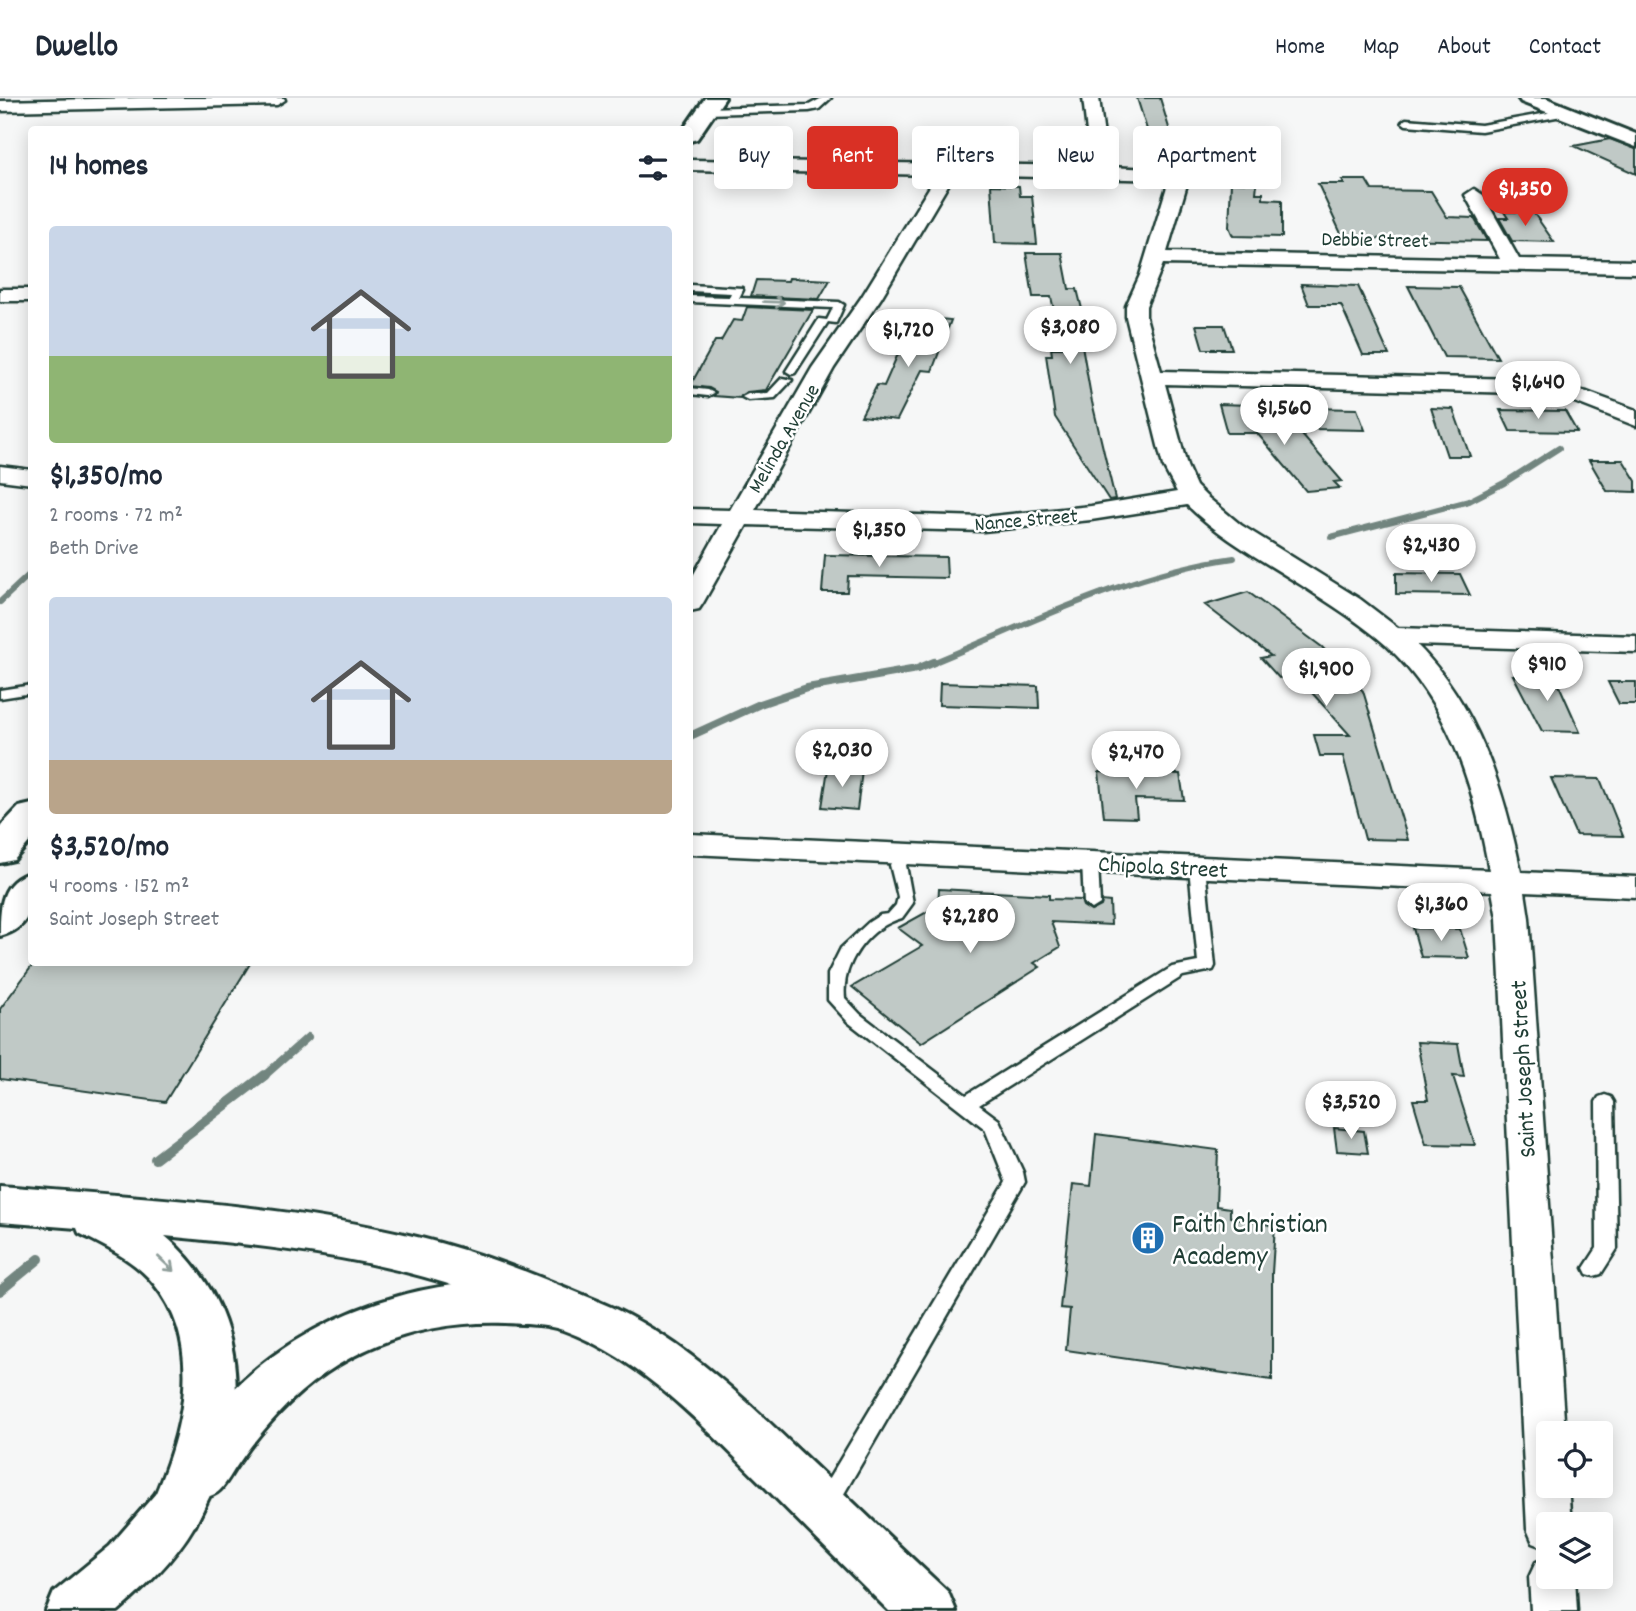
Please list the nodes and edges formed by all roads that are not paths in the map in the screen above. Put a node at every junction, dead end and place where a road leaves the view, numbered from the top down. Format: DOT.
graph roads {
  1 [pos="827,98"];
  2 [pos="1091,98"];
  3 [pos="1528,98"];
  4 [pos="276,100"];
  5 [pos="711,104"];
  6 [pos="0,106"];
  7 [pos="1564,113"];
  8 [pos="1406,122"];
  9 [pos="1094,126"];
  10 [pos="693,131"];
  11 [pos="1635,140"];
  12 [pos="693,165"];
  13 [pos="912,168"];
  14 [pos="1119,172"];
  15 [pos="937,189"];
  16 [pos="1474,195"];
  17 [pos="1155,258"];
  18 [pos="1513,265"];
  19 [pos="1636,267"];
  20 [pos="693,288"];
  21 [pos="0,295"];
  22 [pos="28,295"];
  23 [pos="693,299"];
  24 [pos="733,301"];
  25 [pos="1151,377"];
  26 [pos="693,391"];
  27 [pos="708,393"];
  28 [pos="748,397"];
  29 [pos="1636,419"];
  30 [pos="0,473"];
  31 [pos="28,476"];
  32 [pos="1194,497"];
  33 [pos="693,516"];
  34 [pos="738,517"];
  35 [pos="693,598"];
  36 [pos="1389,636"];
  37 [pos="1636,644"];
  38 [pos="28,690"];
  39 [pos="0,694"];
  40 [pos="28,820"];
  41 [pos="693,844"];
  42 [pos="0,851"];
  43 [pos="911,854"];
  44 [pos="1090,862"];
  45 [pos="1197,867"];
  46 [pos="1507,881"];
  47 [pos="1636,887"];
  48 [pos="28,889"];
  49 [pos="1092,904"];
  50 [pos="0,923"];
  51 [pos="1605,1102"];
  52 [pos="966,1104"];
  53 [pos="0,1204"];
  54 [pos="64,1210"];
  55 [pos="1594,1268"];
  56 [pos="580,1315"];
  57 [pos="176,1509"];
  58 [pos="823,1509"];
  59 [pos="1548,1512"];
  60 [pos="1553,1589"];
  61 [pos="75,1611"];
  62 [pos="928,1611"];
  63 [pos="1554,1611"];
  1 -- 5 [label="lane"];
  2 -- 9 [label="street"];
  3 -- 7 [label="main road"];
  4 -- 6 [label="street"];
  5 -- 10 [label="main road"];
  7 -- 8 [label="lane"];
  7 -- 11 [label="main road"];
  12 -- 13 [label="street"];
  14 -- 17 [label="street, Saint Joseph Street"];
  15 -- 34 [label="street, Melinda Avenue"];
  16 -- 18 [label="street"];
  17 -- 18 [label="street, Debbie Street"];
  17 -- 25 [label="street, Saint Joseph Street"];
  18 -- 19 [label="street, Debbie Street"];
  20 -- 24 [label="lane"];
  21 -- 22 [label="street"];
  23 -- 24 [label="lane"];
  24 -- 28 [label="lane, one-way"];
  25 -- 29 [label="street"];
  25 -- 32 [label="street, Saint Joseph Street"];
  26 -- 27 [label="lane"];
  30 -- 31 [label="street"];
  32 -- 34 [label="street, Nance Street"];
  32 -- 36 [label="street, Saint Joseph Street"];
  33 -- 34 [label="street, Nance Street"];
  34 -- 35 [label="street, Melinda Avenue"];
  36 -- 37 [label="street"];
  36 -- 46 [label="street, Saint Joseph Street"];
  38 -- 39 [label="lane"];
  40 -- 42 [label="main road"];
  41 -- 43 [label="street, Chipola Street"];
  43 -- 44 [label="street, Chipola Street"];
  43 -- 52 [label="lane"];
  44 -- 45 [label="street, Chipola Street"];
  44 -- 49 [label="lane"];
  45 -- 46 [label="street, Chipola Street"];
  45 -- 52 [label="lane"];
  46 -- 47 [label="street, Chipola Street"];
  46 -- 59 [label="street, Saint Joseph Street"];
  48 -- 50 [label="main road"];
  51 -- 55 [label="lane"];
  52 -- 58 [label="lane"];
  53 -- 54 [label="main road"];
  54 -- 56 [label="main road"];
  54 -- 57 [label="main road, one-way"];
  56 -- 57 [label="main road"];
  56 -- 58 [label="main road"];
  57 -- 61 [label="main road"];
  58 -- 62 [label="main road"];
  60 -- 63 [label="street"];
}
